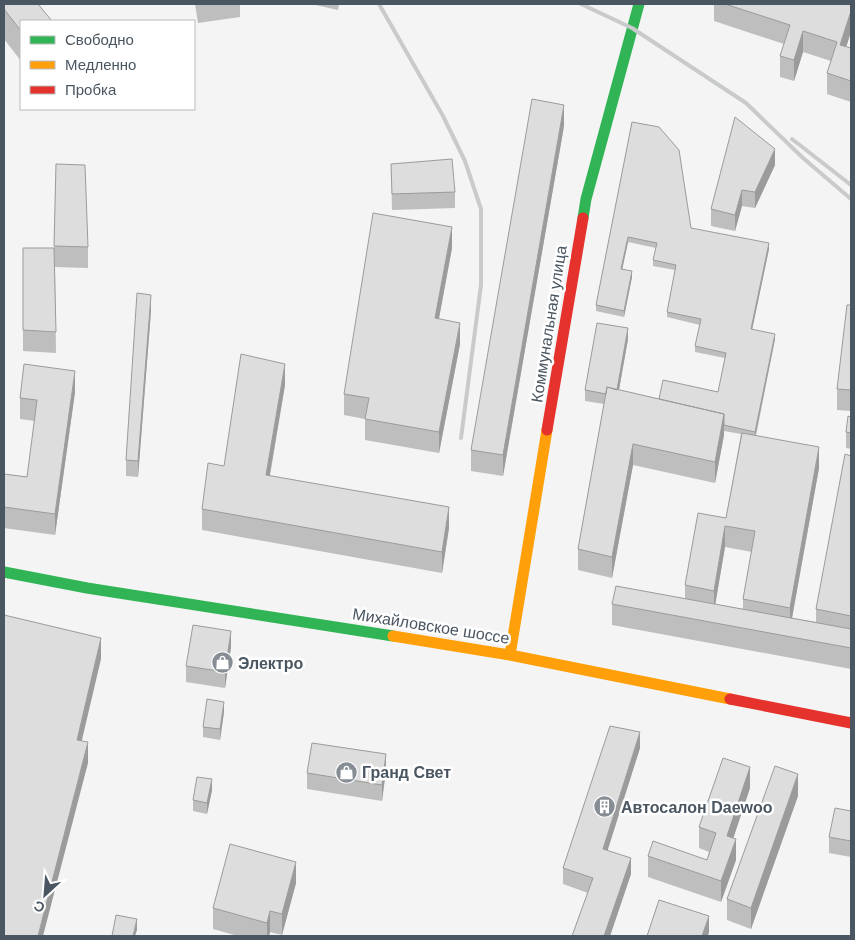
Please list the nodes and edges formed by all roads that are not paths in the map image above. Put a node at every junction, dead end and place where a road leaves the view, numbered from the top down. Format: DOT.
graph roads {
  1 [pos="639,4"];
  2 [pos="4,572"];
  3 [pos="510,655"];
  4 [pos="851,722"];
  1 -- 3 [label="main road, Коммунальная улица"];
  2 -- 3 [label="main road, Михайловское шоссе"];
  3 -- 4 [label="main road, Михайловское шоссе"];
}
